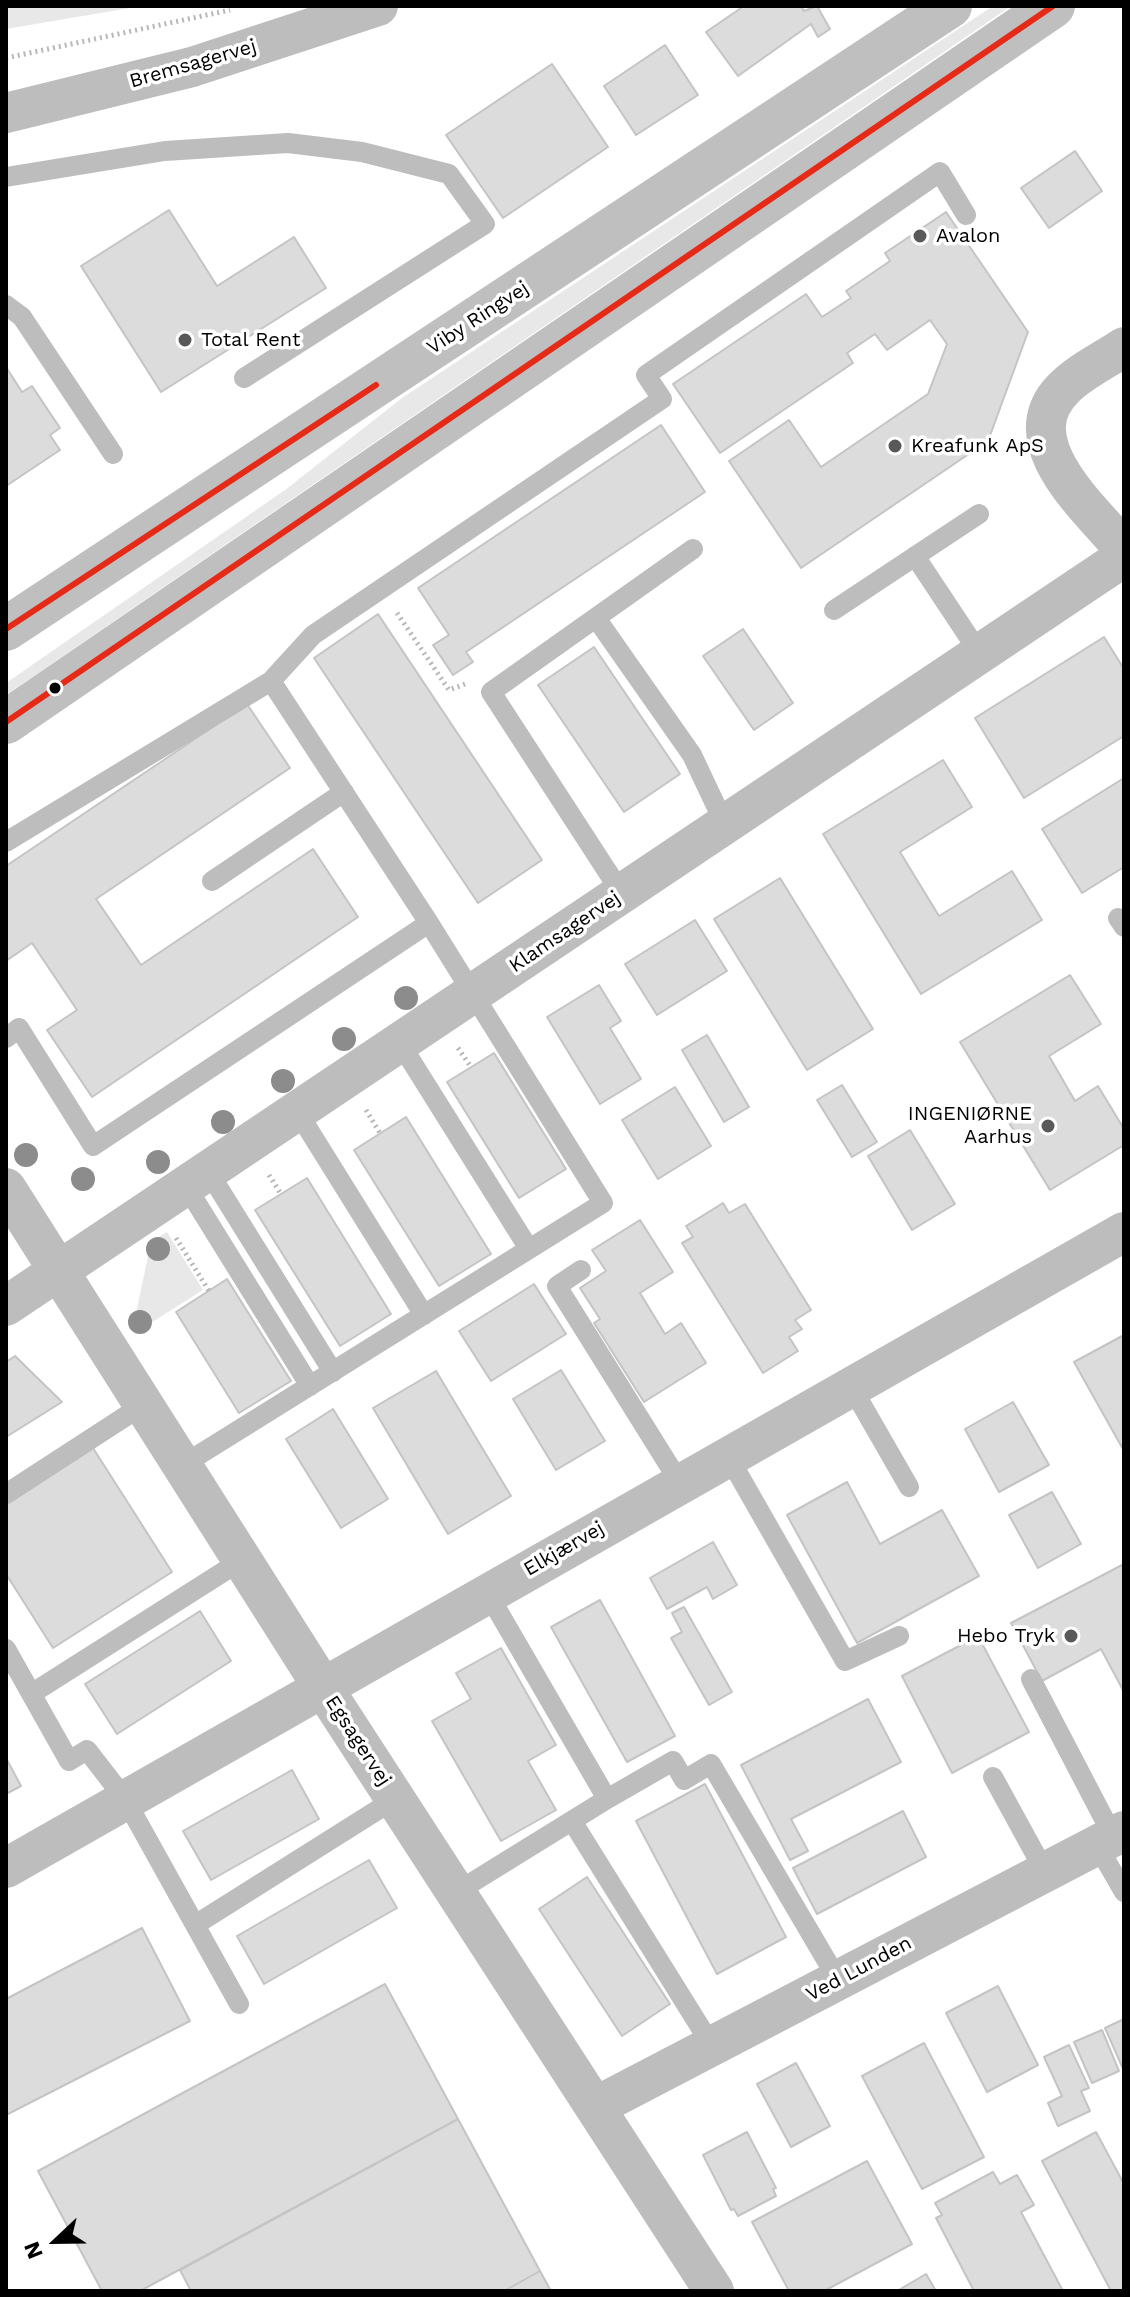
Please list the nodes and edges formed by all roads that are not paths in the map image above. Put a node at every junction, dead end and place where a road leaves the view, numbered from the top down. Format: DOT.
graph roads {
  1 [pos="378,6"];
  2 [pos="950,6"];
  3 [pos="1053,6"];
  4 [pos="6,113"];
  5 [pos="6,177"];
  6 [pos="966,215"];
  7 [pos="6,305"];
  8 [pos="1124,347"];
  9 [pos="244,378"];
  10 [pos="113,454"];
  11 [pos="979,514"];
  12 [pos="693,549"];
  13 [pos="1124,549"];
  14 [pos="915,556"];
  15 [pos="1124,557"];
  16 [pos="834,610"];
  17 [pos="596,618"];
  18 [pos="6,629"];
  19 [pos="980,654"];
  20 [pos="271,681"];
  21 [pos="6,722"];
  22 [pos="344,792"];
  23 [pos="725,825"];
  24 [pos="6,842"];
  25 [pos="212,881"];
  26 [pos="622,894"];
  27 [pos="429,923"];
  28 [pos="474,993"];
  29 [pos="6,1038"];
  30 [pos="400,1043"];
  31 [pos="297,1111"];
  32 [pos="6,1188"];
  33 [pos="184,1188"];
  34 [pos="1124,1232"];
  35 [pos="529,1249"];
  36 [pos="581,1270"];
  37 [pos="58,1272"];
  38 [pos="6,1306"];
  39 [pos="424,1315"];
  40 [pos="333,1372"];
  41 [pos="310,1386"];
  42 [pos="851,1386"];
  43 [pos="143,1405"];
  44 [pos="728,1456"];
  45 [pos="181,1466"];
  46 [pos="680,1483"];
  47 [pos="909,1487"];
  48 [pos="6,1494"];
  49 [pos="242,1560"];
  50 [pos="487,1592"];
  51 [pos="899,1636"];
  52 [pos="6,1649"];
  53 [pos="1031,1679"];
  54 [pos="322,1686"];
  55 [pos="31,1694"];
  56 [pos="993,1777"];
  57 [pos="125,1799"];
  58 [pos="395,1799"];
  59 [pos="607,1799"];
  60 [pos="572,1821"];
  61 [pos="1112,1837"];
  62 [pos="6,1868"];
  63 [pos="1045,1872"];
  64 [pos="1124,1892"];
  65 [pos="455,1893"];
  66 [pos="195,1925"];
  67 [pos="838,1980"];
  68 [pos="239,2004"];
  69 [pos="712,2046"];
  70 [pos="595,2107"];
  71 [pos="714,2291"];
  1 -- 4 [label="street, Bremsagervej"];
  2 -- 18 [label="main road, Viby Ringvej"];
  3 -- 21 [label="main road"];
  5 -- 9 [label="lane"];
  6 -- 20 [label="lane"];
  7 -- 10 [label="lane"];
  8 -- 13 [label="street"];
  11 -- 14 [label="lane"];
  12 -- 17 [label="lane"];
  14 -- 16 [label="lane"];
  14 -- 19 [label="lane"];
  15 -- 19 [label="street, Klamsagervej"];
  17 -- 23 [label="lane"];
  17 -- 26 [label="lane"];
  19 -- 23 [label="street, Klamsagervej"];
  20 -- 22 [label="lane"];
  20 -- 24 [label="lane"];
  22 -- 25 [label="lane"];
  22 -- 27 [label="lane"];
  23 -- 26 [label="street, Klamsagervej"];
  26 -- 28 [label="street, Klamsagervej"];
  27 -- 28 [label="lane"];
  27 -- 29 [label="lane"];
  28 -- 30 [label="street, Klamsagervej"];
  28 -- 35 [label="lane"];
  30 -- 31 [label="street, Klamsagervej"];
  30 -- 35 [label="lane"];
  31 -- 33 [label="street, Klamsagervej"];
  31 -- 39 [label="lane"];
  32 -- 37 [label="street, Egsagervej"];
  33 -- 37 [label="street, Klamsagervej"];
  33 -- 40 [label="lane"];
  33 -- 41 [label="lane"];
  34 -- 42 [label="street, Elkjærvej"];
  35 -- 39 [label="lane"];
  36 -- 46 [label="lane"];
  37 -- 38 [label="street, Klamsagervej"];
  37 -- 43 [label="street, Egsagervej"];
  39 -- 40 [label="lane"];
  40 -- 41 [label="lane"];
  41 -- 45 [label="lane"];
  42 -- 44 [label="street, Elkjærvej"];
  42 -- 47 [label="lane"];
  43 -- 45 [label="street, Egsagervej"];
  43 -- 48 [label="lane"];
  44 -- 46 [label="street, Elkjærvej"];
  44 -- 51 [label="lane"];
  45 -- 49 [label="street, Egsagervej"];
  46 -- 50 [label="street, Elkjærvej"];
  49 -- 54 [label="street, Egsagervej"];
  49 -- 55 [label="lane"];
  50 -- 54 [label="street, Elkjærvej"];
  50 -- 59 [label="lane"];
  52 -- 55 [label="lane"];
  53 -- 61 [label="lane"];
  54 -- 57 [label="street, Elkjærvej"];
  54 -- 58 [label="street, Egsagervej"];
  55 -- 57 [label="lane"];
  56 -- 63 [label="lane"];
  57 -- 62 [label="street, Elkjærvej"];
  57 -- 66 [label="lane"];
  58 -- 65 [label="street, Egsagervej"];
  58 -- 66 [label="lane"];
  59 -- 60 [label="lane"];
  59 -- 67 [label="lane"];
  60 -- 65 [label="lane"];
  60 -- 69 [label="lane"];
  61 -- 63 [label="street, Ved Lunden"];
  61 -- 64 [label="lane"];
  63 -- 67 [label="street, Ved Lunden"];
  65 -- 70 [label="street, Egsagervej"];
  66 -- 68 [label="lane"];
  67 -- 69 [label="street, Ved Lunden"];
  69 -- 70 [label="street, Ved Lunden"];
  70 -- 71 [label="street, Egsagervej"];
}
